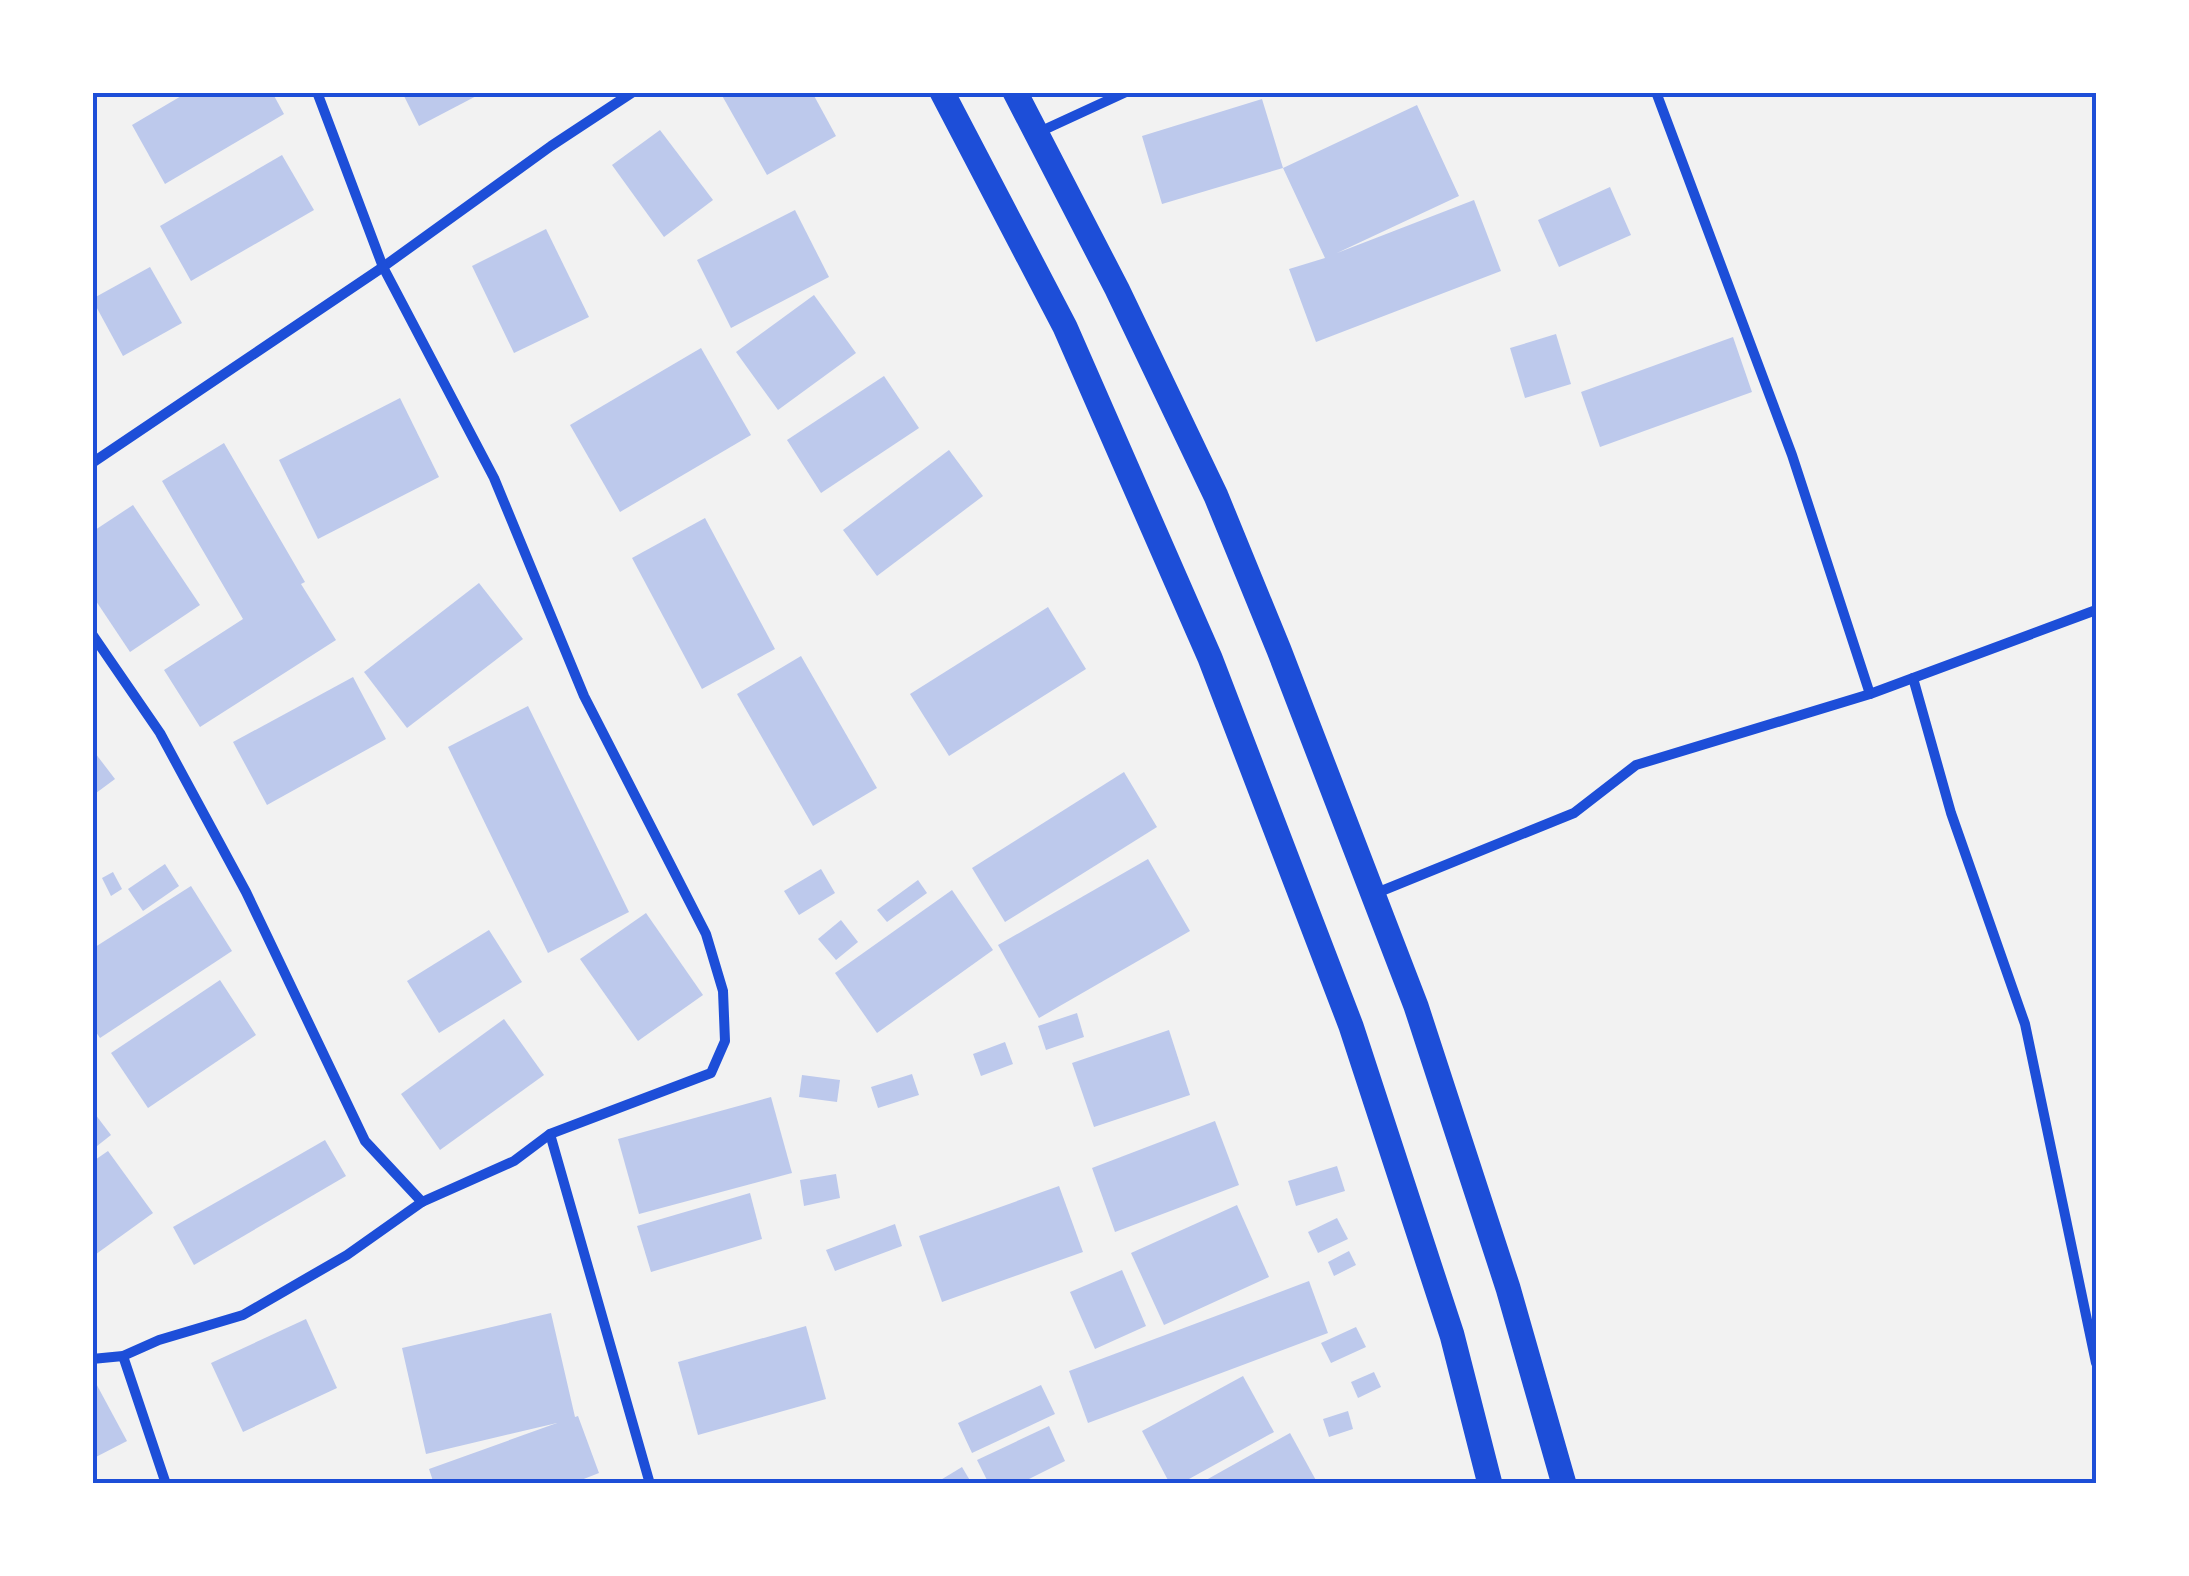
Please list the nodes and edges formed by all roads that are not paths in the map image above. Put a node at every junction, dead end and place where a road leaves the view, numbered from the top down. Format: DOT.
graph roads {
  1 [pos="317,92"];
  2 [pos="632,92"];
  3 [pos="942,92"];
  4 [pos="1015,92"];
  5 [pos="1126,92"];
  6 [pos="1656,92"];
  7 [pos="1036,133"];
  8 [pos="383,267"];
  9 [pos="92,463"];
  10 [pos="2096,610"];
  11 [pos="92,634"];
  12 [pos="1913,678"];
  13 [pos="1870,694"];
  14 [pos="1373,894"];
  15 [pos="550,1134"];
  16 [pos="422,1202"];
  17 [pos="123,1356"];
  18 [pos="92,1359"];
  19 [pos="2096,1364"];
  20 [pos="166,1484"];
  21 [pos="650,1484"];
  22 [pos="1490,1484"];
  23 [pos="1564,1484"];
  1 -- 8 [label="street"];
  2 -- 8 [label="street"];
  3 -- 22 [label="main road"];
  4 -- 7 [label="main road"];
  5 -- 7 [label="street"];
  6 -- 13 [label="street"];
  7 -- 14 [label="main road"];
  8 -- 9 [label="street"];
  8 -- 15 [label="street"];
  10 -- 12 [label="street"];
  11 -- 16 [label="street"];
  12 -- 13 [label="street"];
  12 -- 19 [label="street"];
  13 -- 14 [label="street"];
  14 -- 23 [label="main road"];
  15 -- 16 [label="street"];
  15 -- 21 [label="street"];
  16 -- 17 [label="street"];
  17 -- 18 [label="street"];
  17 -- 20 [label="street"];
}
